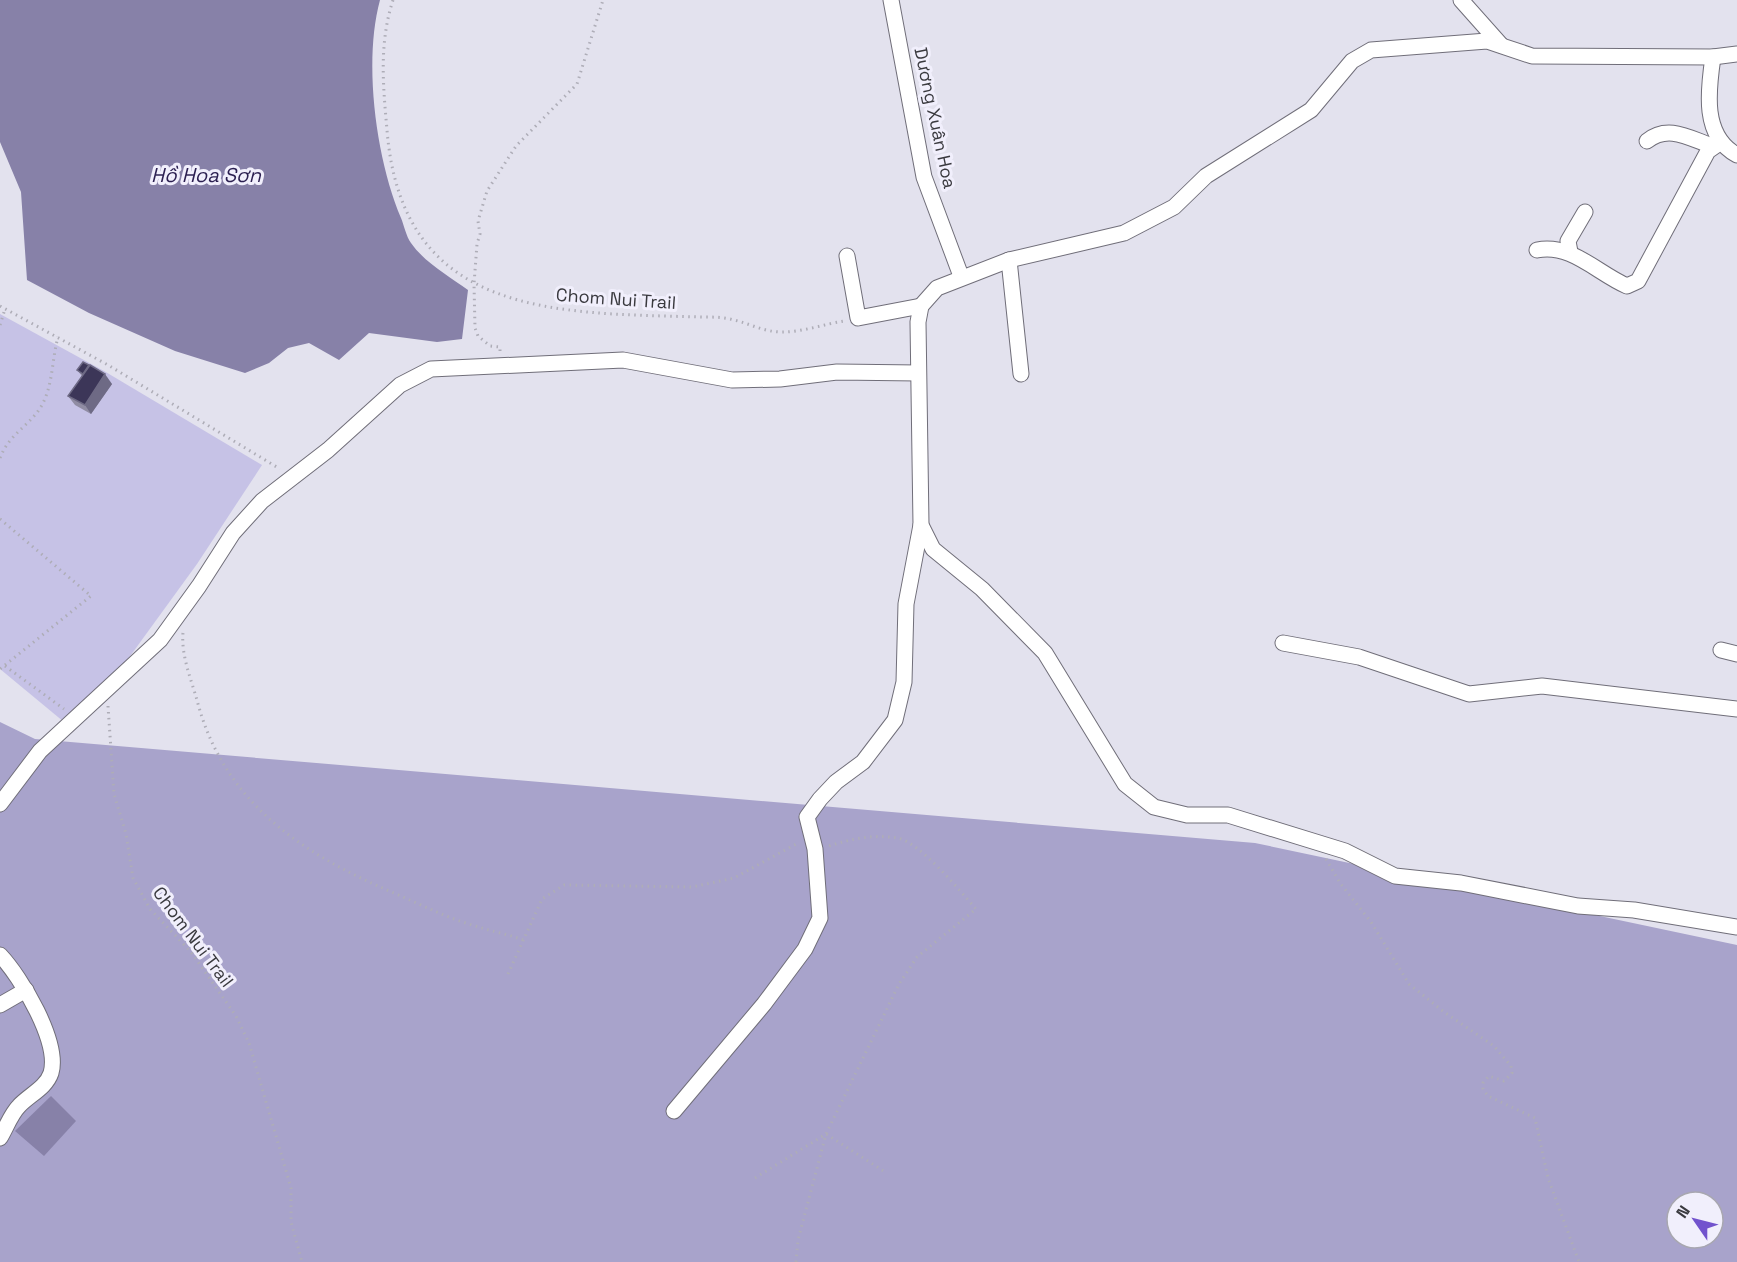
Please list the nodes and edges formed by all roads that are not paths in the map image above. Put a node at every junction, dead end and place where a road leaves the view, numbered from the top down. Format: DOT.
graph roads {
  1 [pos="891,0"];
  2 [pos="1461,0"];
  3 [pos="1505,49"];
  4 [pos="1737,54"];
  5 [pos="1713,57"];
  6 [pos="1647,141"];
  7 [pos="1716,144"];
  8 [pos="1737,155"];
  9 [pos="1585,212"];
  10 [pos="1537,250"];
  11 [pos="1570,252"];
  12 [pos="847,256"];
  13 [pos="1009,260"];
  14 [pos="961,276"];
  15 [pos="921,306"];
  16 [pos="918,373"];
  17 [pos="1021,374"];
  18 [pos="921,525"];
  19 [pos="1283,643"];
  20 [pos="1721,650"];
  21 [pos="1737,654"];
  22 [pos="1737,710"];
  23 [pos="0,804"];
  24 [pos="1737,927"];
  25 [pos="0,955"];
  26 [pos="26,990"];
  27 [pos="0,1005"];
  28 [pos="674,1111"];
  29 [pos="0,1138"];
  1 -- 14 [label="street, Dương Xuân Hoa"];
  2 -- 3 [label="street"];
  3 -- 5 [label="street"];
  3 -- 13 [label="street"];
  4 -- 5 [label="street"];
  5 -- 7 [label="street"];
  6 -- 7 [label="street"];
  7 -- 8 [label="street"];
  7 -- 11 [label="street"];
  9 -- 11 [label="street"];
  10 -- 11 [label="street"];
  12 -- 15 [label="street"];
  13 -- 14 [label="street"];
  13 -- 17 [label="street"];
  14 -- 15 [label="street"];
  15 -- 16 [label="street"];
  16 -- 18 [label="street"];
  16 -- 23 [label="street"];
  18 -- 24 [label="street"];
  18 -- 28 [label="street"];
  19 -- 22 [label="street"];
  20 -- 21 [label="street"];
  25 -- 26 [label="street"];
  26 -- 27 [label="street"];
  26 -- 29 [label="street"];
}
